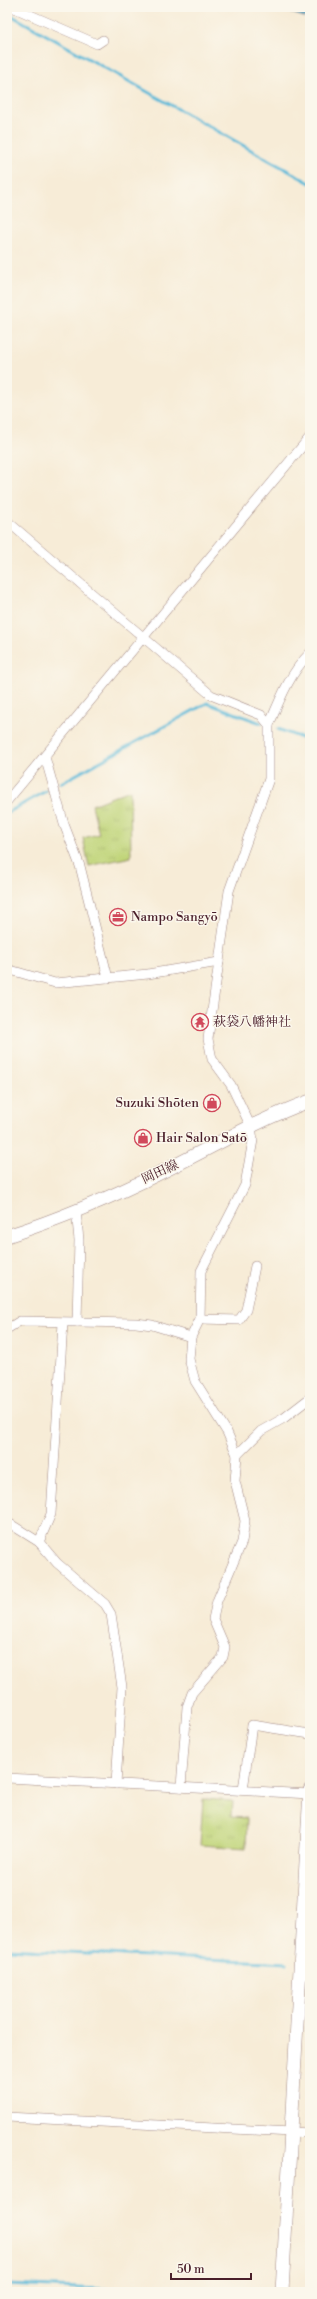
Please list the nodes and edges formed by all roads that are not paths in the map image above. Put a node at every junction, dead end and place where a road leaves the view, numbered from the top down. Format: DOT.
graph roads {
  1 [pos="12,7"];
  2 [pos="102,40"];
  3 [pos="310,438"];
  4 [pos="7,521"];
  5 [pos="144,637"];
  6 [pos="310,653"];
  7 [pos="269,725"];
  8 [pos="45,757"];
  9 [pos="7,801"];
  10 [pos="219,962"];
  11 [pos="7,969"];
  12 [pos="108,978"];
  13 [pos="310,1101"];
  14 [pos="251,1127"];
  15 [pos="76,1210"];
  16 [pos="7,1236"];
  17 [pos="255,1266"];
  18 [pos="200,1319"];
  19 [pos="76,1322"];
  20 [pos="62,1323"];
  21 [pos="7,1328"];
  22 [pos="191,1337"];
  23 [pos="310,1398"];
  24 [pos="237,1455"];
  25 [pos="7,1522"];
  26 [pos="40,1542"];
  27 [pos="310,1734"];
  28 [pos="7,1778"];
  29 [pos="116,1784"];
  30 [pos="181,1787"];
  31 [pos="243,1790"];
  32 [pos="310,1793"];
  33 [pos="7,2117"];
  34 [pos="289,2132"];
  35 [pos="310,2133"];
  36 [pos="282,2292"];
  1 -- 2 [label="street"];
  3 -- 5 [label="street"];
  4 -- 5 [label="street"];
  5 -- 7 [label="street"];
  5 -- 8 [label="street"];
  6 -- 7 [label="street"];
  7 -- 10 [label="street"];
  8 -- 9 [label="street"];
  8 -- 12 [label="street"];
  10 -- 12 [label="street"];
  10 -- 14 [label="street"];
  11 -- 12 [label="street"];
  13 -- 14 [label="street, 岡田線"];
  14 -- 15 [label="street, 岡田線"];
  14 -- 18 [label="street"];
  15 -- 16 [label="street, 岡田線"];
  15 -- 19 [label="street"];
  17 -- 18 [label="street"];
  18 -- 22 [label="street"];
  19 -- 20 [label="street"];
  19 -- 22 [label="street"];
  20 -- 21 [label="street"];
  20 -- 26 [label="street"];
  22 -- 24 [label="street"];
  23 -- 24 [label="street"];
  24 -- 30 [label="street"];
  25 -- 26 [label="street"];
  26 -- 29 [label="street"];
  27 -- 31 [label="street"];
  28 -- 29 [label="street"];
  29 -- 30 [label="street"];
  30 -- 31 [label="street"];
  31 -- 32 [label="street"];
  32 -- 34 [label="street"];
  33 -- 34 [label="street"];
  34 -- 35 [label="street"];
  34 -- 36 [label="street"];
}
